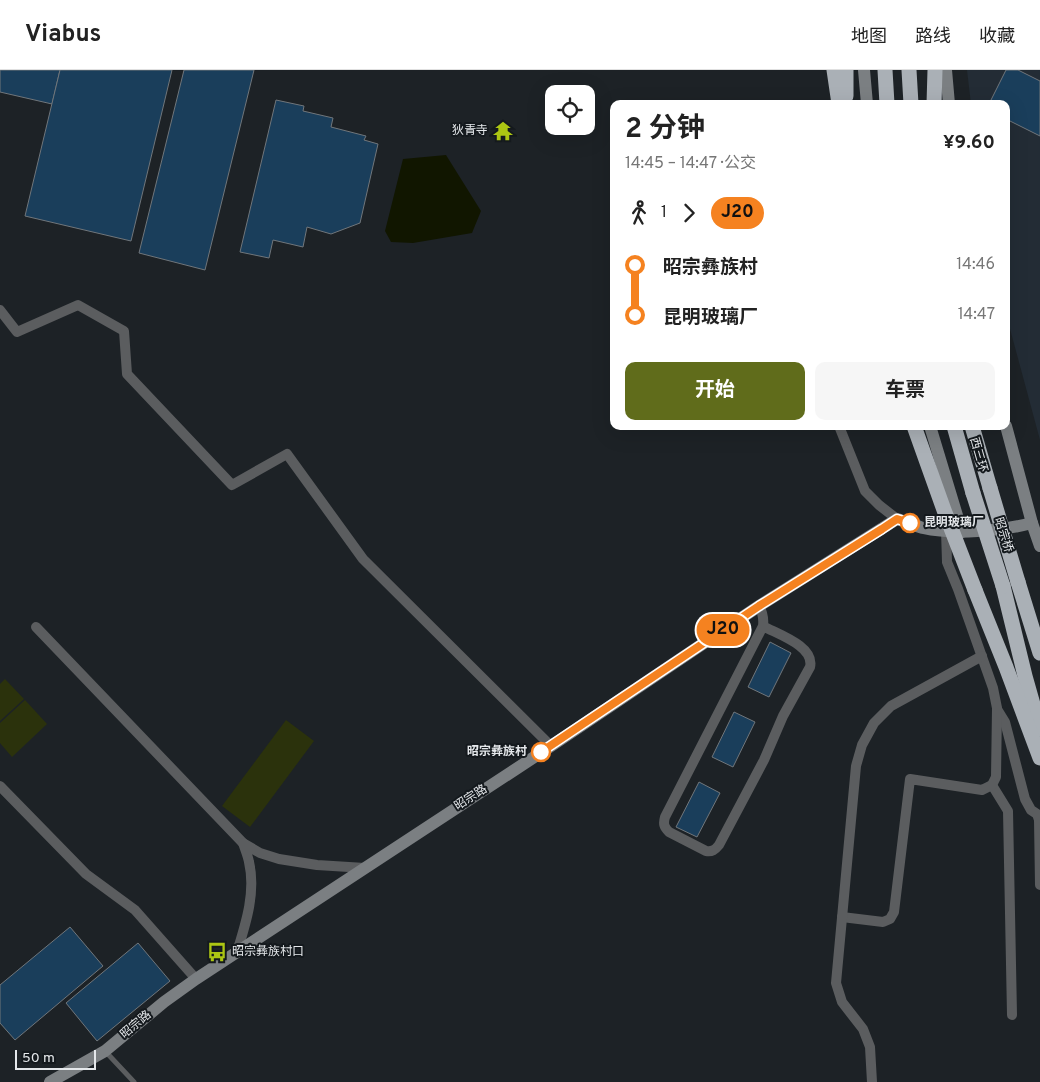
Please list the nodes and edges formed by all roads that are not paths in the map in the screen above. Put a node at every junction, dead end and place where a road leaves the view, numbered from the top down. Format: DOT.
graph roads {
  1 [pos="834,70"];
  2 [pos="846,70"];
  3 [pos="864,70"];
  4 [pos="884,70"];
  5 [pos="909,70"];
  6 [pos="936,70"];
  7 [pos="946,70"];
  8 [pos="838,100"];
  9 [pos="847,100"];
  10 [pos="867,100"];
  11 [pos="887,100"];
  12 [pos="911,100"];
  13 [pos="934,100"];
  14 [pos="949,100"];
  15 [pos="0,310"];
  16 [pos="841,430"];
  17 [pos="915,430"];
  18 [pos="931,430"];
  19 [pos="955,430"];
  20 [pos="973,430"];
  21 [pos="980,430"];
  22 [pos="1007,430"];
  23 [pos="990,488"];
  24 [pos="974,493"];
  25 [pos="897,519"];
  26 [pos="1032,523"];
  27 [pos="946,530"];
  28 [pos="962,532"];
  29 [pos="1040,546"];
  30 [pos="759,606"];
  31 [pos="36,626"];
  32 [pos="763,626"];
  33 [pos="1040,653"];
  34 [pos="982,656"];
  35 [pos="997,708"];
  36 [pos="1040,729"];
  37 [pos="551,746"];
  38 [pos="1040,758"];
  39 [pos="992,785"];
  40 [pos="0,786"];
  41 [pos="243,843"];
  42 [pos="365,868"];
  43 [pos="1040,885"];
  44 [pos="842,917"];
  45 [pos="237,952"];
  46 [pos="196,979"];
  47 [pos="1012,1014"];
  48 [pos="105,1051"];
  49 [pos="50,1082"];
  50 [pos="134,1082"];
  51 [pos="872,1082"];
  1 -- 8 [label="highway"];
  2 -- 9 [label="highway"];
  3 -- 10 [label="street"];
  4 -- 11 [label="highway"];
  5 -- 12 [label="highway"];
  6 -- 13 [label="highway"];
  7 -- 14 [label="street"];
  15 -- 37 [label="street"];
  16 -- 25 [label="street"];
  17 -- 38 [label="highway, bridge"];
  18 -- 28 [label="street"];
  19 -- 24 [label="highway, 西三环"];
  20 -- 23 [label="highway, 西三环"];
  21 -- 23 [label="highway"];
  22 -- 26 [label="street"];
  23 -- 33 [label="highway, 昭宗桥, bridge"];
  24 -- 36 [label="highway, 昭宗桥, bridge"];
  25 -- 27 [label="street"];
  25 -- 30 [label="street, 昭宗路"];
  26 -- 28 [label="street"];
  26 -- 29 [label="street"];
  27 -- 28 [label="street"];
  27 -- 34 [label="street"];
  30 -- 32 [label="street"];
  30 -- 37 [label="street, 昭宗路"];
  31 -- 41 [label="street"];
  32 -- 32 [label="street"];
  34 -- 35 [label="street"];
  34 -- 44 [label="street"];
  35 -- 39 [label="street"];
  35 -- 43 [label="street"];
  37 -- 42 [label="street, 昭宗路"];
  39 -- 44 [label="street"];
  39 -- 47 [label="street"];
  40 -- 46 [label="street"];
  41 -- 42 [label="street"];
  41 -- 45 [label="street"];
  42 -- 45 [label="street, 昭宗路"];
  44 -- 51 [label="street"];
  45 -- 46 [label="street, 昭宗路"];
  46 -- 48 [label="street, 昭宗路"];
  48 -- 49 [label="street, 昭宗路"];
  48 -- 50 [label="lane"];
}
